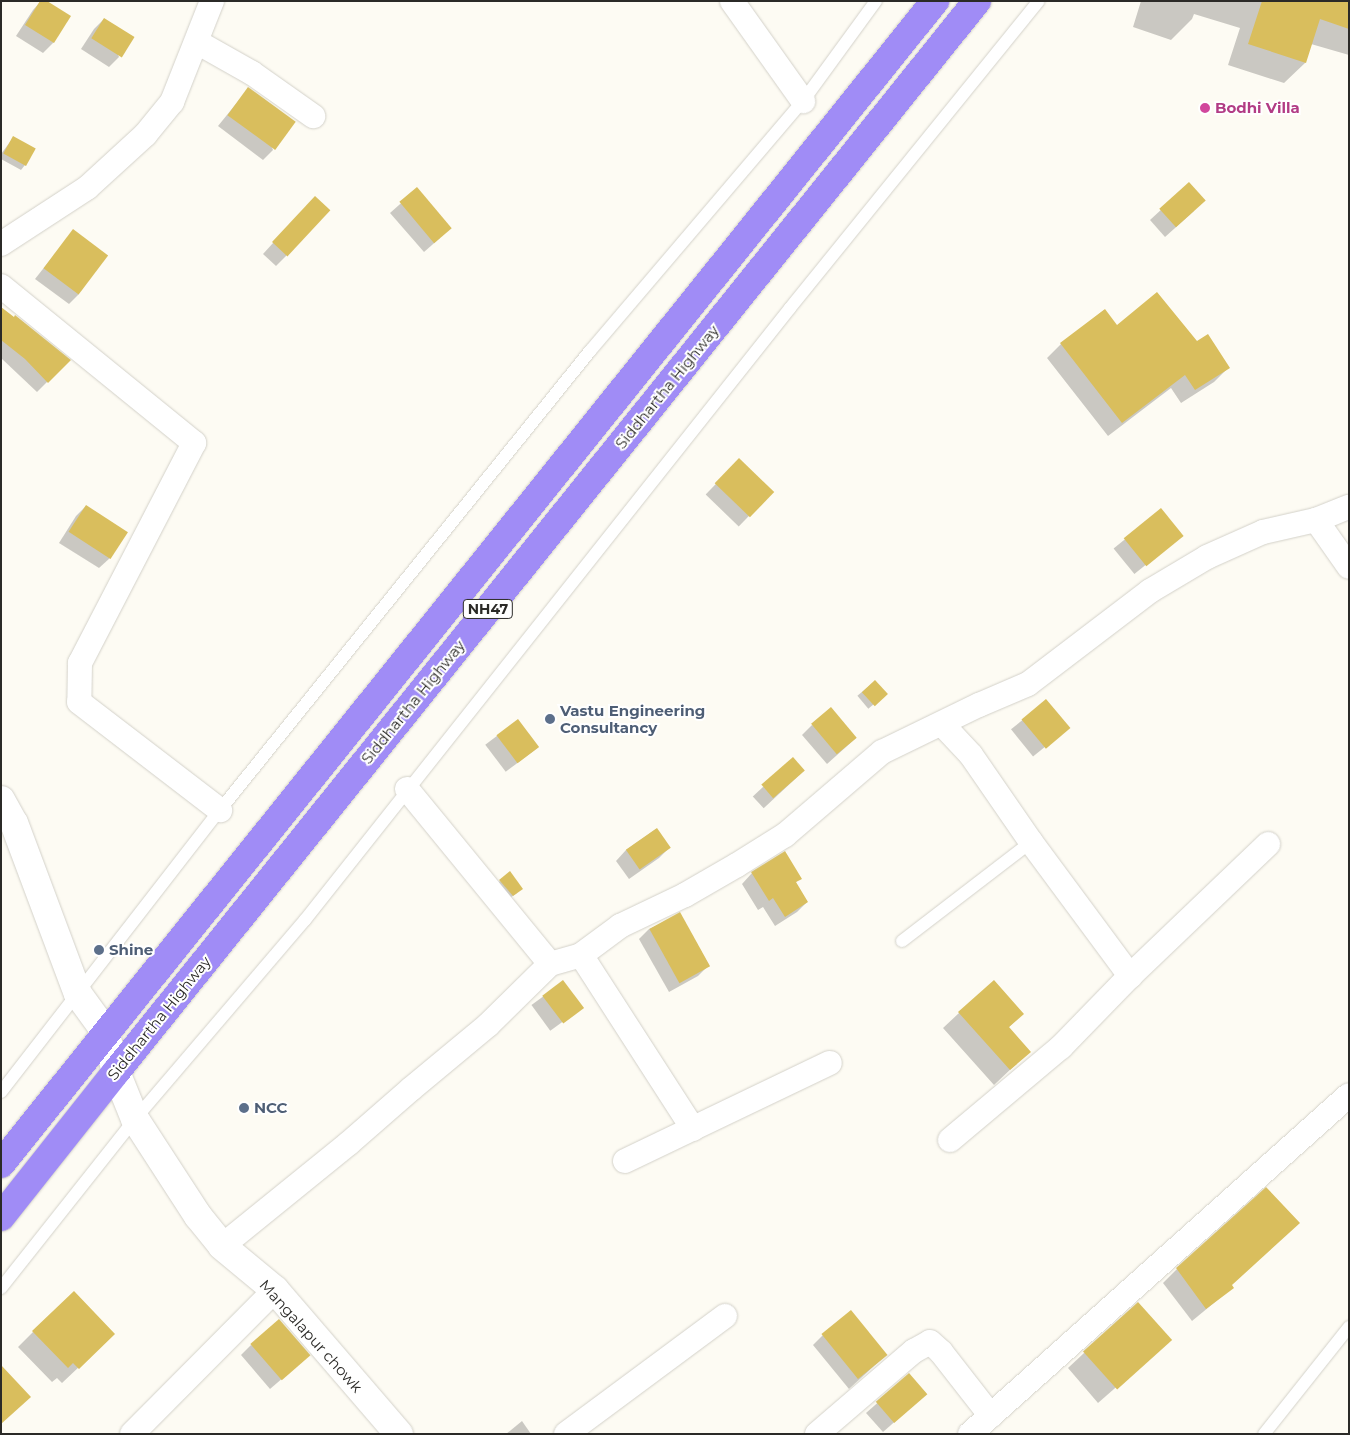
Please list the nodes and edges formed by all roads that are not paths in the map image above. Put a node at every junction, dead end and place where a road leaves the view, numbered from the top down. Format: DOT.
graph roads {
  1 [pos="212,1"];
  2 [pos="732,1"];
  3 [pos="876,1"];
  4 [pos="936,1"];
  5 [pos="978,1"];
  6 [pos="1039,1"];
  7 [pos="197,42"];
  8 [pos="803,101"];
  9 [pos="313,116"];
  10 [pos="1,244"];
  11 [pos="1,286"];
  12 [pos="1349,507"];
  13 [pos="1316,520"];
  14 [pos="1349,567"];
  15 [pos="942,724"];
  16 [pos="407,789"];
  17 [pos="1,800"];
  18 [pos="220,810"];
  19 [pos="1031,842"];
  20 [pos="1268,844"];
  21 [pos="902,941"];
  22 [pos="581,955"];
  23 [pos="550,964"];
  24 [pos="1130,976"];
  25 [pos="78,994"];
  26 [pos="105,1032"];
  27 [pos="830,1063"];
  28 [pos="116,1072"];
  29 [pos="1,1092"];
  30 [pos="1349,1095"];
  31 [pos="135,1119"];
  32 [pos="693,1129"];
  33 [pos="950,1140"];
  34 [pos="625,1161"];
  35 [pos="1,1164"];
  36 [pos="1,1217"];
  37 [pos="222,1246"];
  38 [pos="1,1288"];
  39 [pos="275,1290"];
  40 [pos="725,1316"];
  41 [pos="1349,1327"];
  42 [pos="991,1416"];
  43 [pos="132,1434"];
  44 [pos="399,1434"];
  45 [pos="566,1434"];
  46 [pos="817,1434"];
  47 [pos="970,1434"];
  48 [pos="1264,1434"];
  1 -- 7 [label="street"];
  2 -- 8 [label="street"];
  3 -- 8 [label="lane"];
  4 -- 26 [label="highway, Siddhartha Highway / NH47"];
  5 -- 28 [label="highway, Siddhartha Highway / NH47"];
  6 -- 16 [label="lane"];
  7 -- 9 [label="street"];
  7 -- 10 [label="street"];
  8 -- 18 [label="lane"];
  11 -- 18 [label="street"];
  12 -- 13 [label="street"];
  13 -- 14 [label="street"];
  13 -- 15 [label="street"];
  15 -- 19 [label="street"];
  15 -- 22 [label="street"];
  16 -- 23 [label="street"];
  16 -- 31 [label="lane"];
  17 -- 25 [label="street"];
  18 -- 25 [label="lane"];
  19 -- 21 [label="lane"];
  19 -- 24 [label="street"];
  20 -- 24 [label="street"];
  22 -- 23 [label="street"];
  22 -- 32 [label="street"];
  23 -- 37 [label="street"];
  24 -- 33 [label="street"];
  25 -- 26 [label="street"];
  25 -- 29 [label="lane"];
  26 -- 28 [label="street, Mangalapur chowk"];
  26 -- 35 [label="highway, Siddhartha Highway / NH47"];
  27 -- 32 [label="street"];
  28 -- 31 [label="street, Mangalapur chowk"];
  28 -- 36 [label="highway, Siddhartha Highway / NH47"];
  30 -- 42 [label="street"];
  31 -- 37 [label="street, Mangalapur chowk"];
  31 -- 38 [label="lane"];
  32 -- 34 [label="street"];
  37 -- 39 [label="street, Mangalapur chowk"];
  39 -- 43 [label="street"];
  39 -- 44 [label="street, Mangalapur chowk"];
  40 -- 45 [label="street"];
  41 -- 48 [label="lane"];
  42 -- 46 [label="street"];
  42 -- 47 [label="street"];
}
